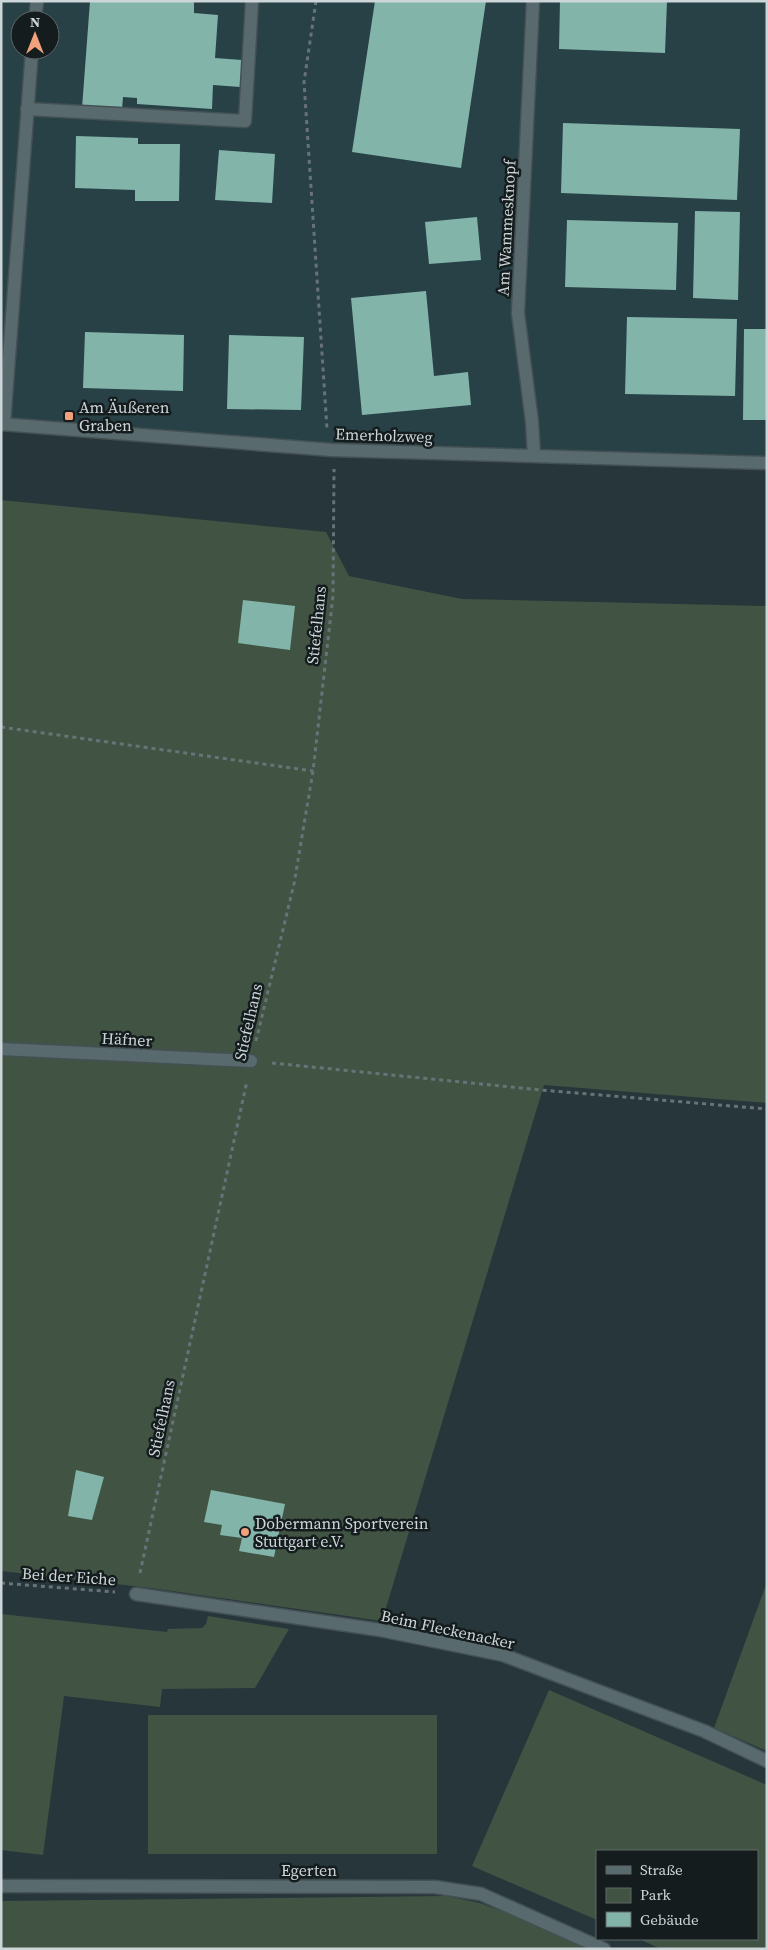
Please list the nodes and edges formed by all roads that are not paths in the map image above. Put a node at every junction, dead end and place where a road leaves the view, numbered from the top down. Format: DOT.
graph roads {
  1 [pos="252,1"];
  2 [pos="533,1"];
  3 [pos="31,60"];
  4 [pos="27,108"];
  5 [pos="2,424"];
  6 [pos="534,455"];
  7 [pos="767,462"];
  8 [pos="1,1049"];
  9 [pos="252,1061"];
  10 [pos="136,1594"];
  11 [pos="767,1762"];
  12 [pos="1,1886"];
  13 [pos="604,1949"];
  1 -- 4 [label="street"];
  2 -- 6 [label="street, Am Wammesknopf"];
  3 -- 4 [label="street"];
  4 -- 5 [label="street"];
  5 -- 6 [label="street, Emerholzweg"];
  6 -- 7 [label="street, Emerholzweg"];
  8 -- 9 [label="street, Häfner"];
  10 -- 11 [label="street, Beim Fleckenacker"];
  12 -- 13 [label="street, Egerten"];
}
